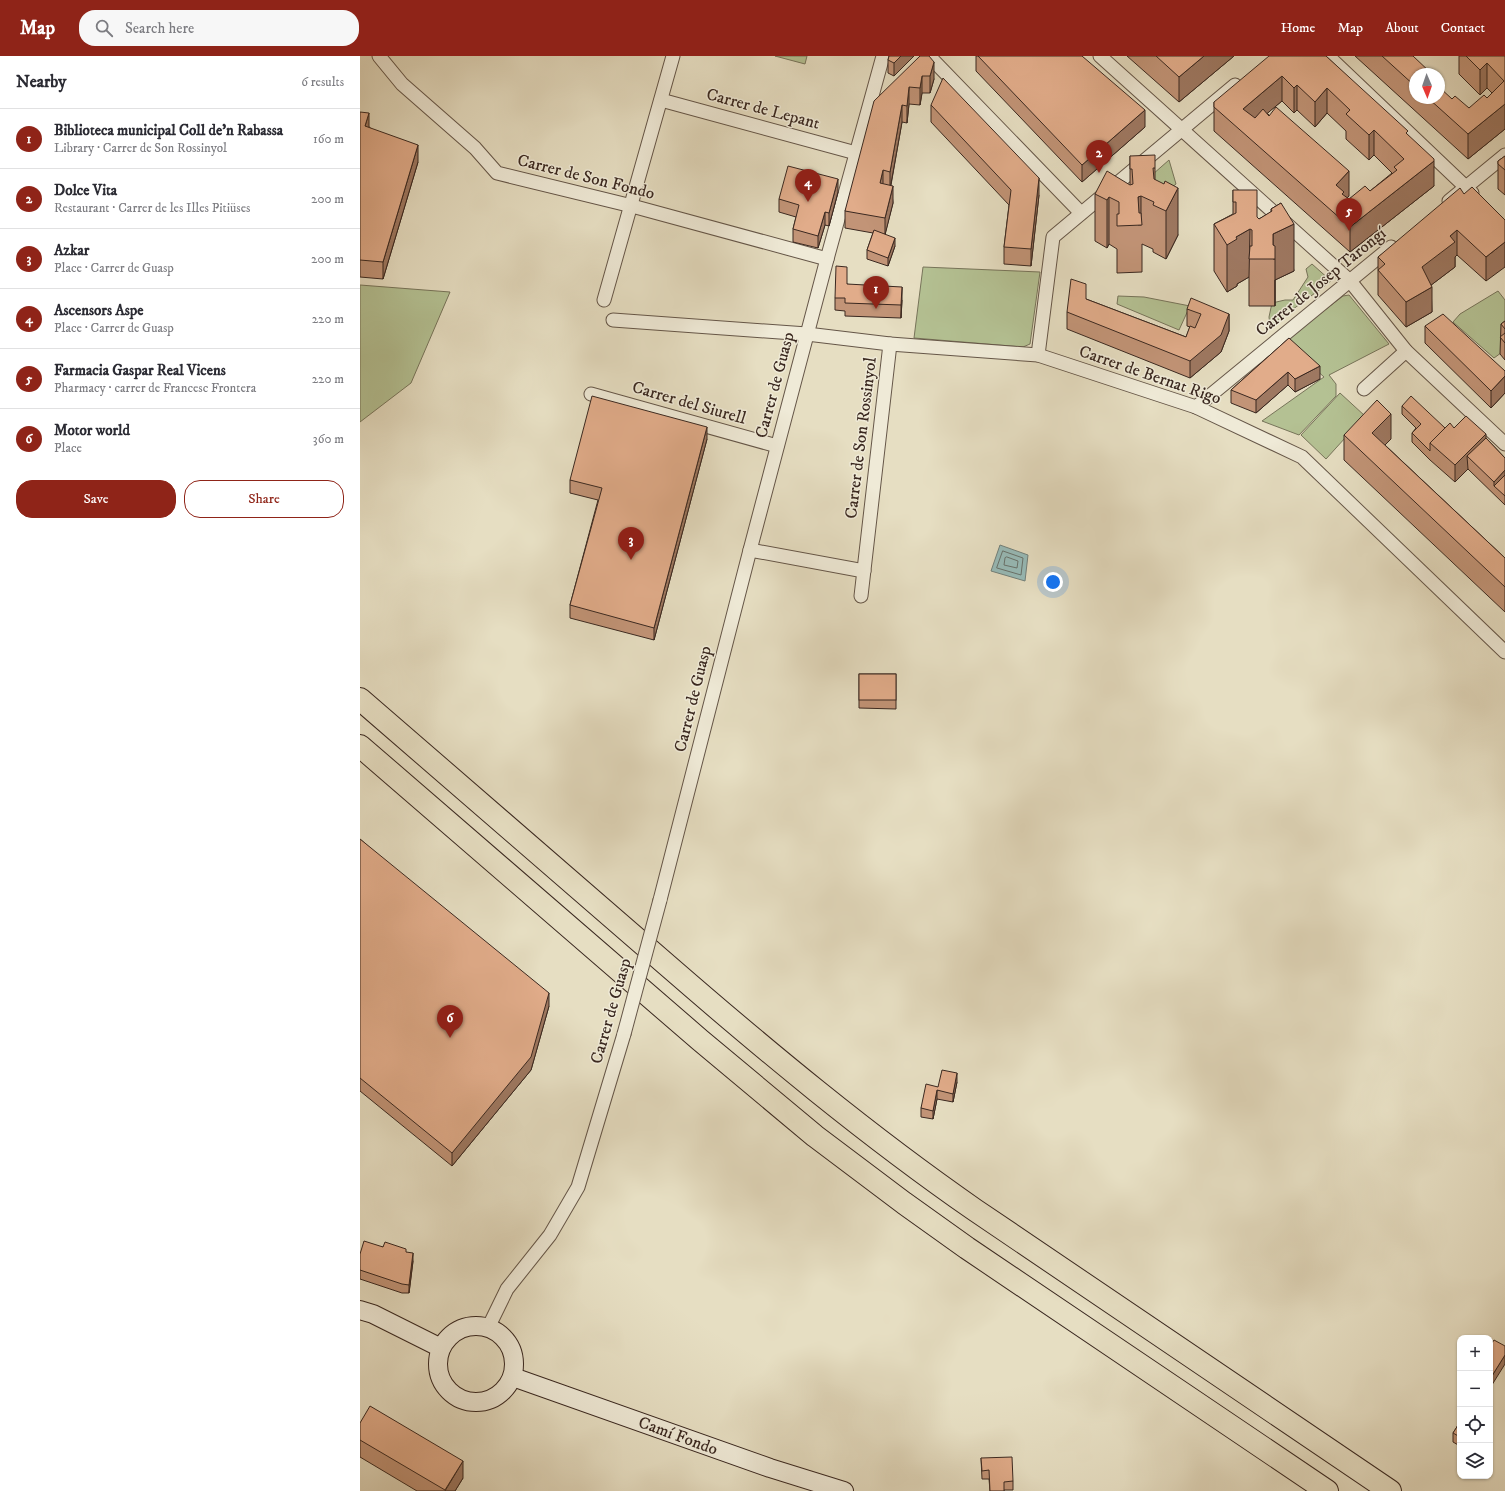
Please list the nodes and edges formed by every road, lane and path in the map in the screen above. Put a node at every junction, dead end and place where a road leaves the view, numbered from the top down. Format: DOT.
graph roads {
  1 [pos="379,56"];
  2 [pos="673,56"];
  3 [pos="883,56"];
  4 [pos="1100,56"];
  5 [pos="1328,56"];
  6 [pos="926,58"];
  7 [pos="1247,75"];
  8 [pos="884,97"];
  9 [pos="661,100"];
  10 [pos="868,113"];
  11 [pos="1182,129"];
  12 [pos="856,153"];
  13 [pos="1505,154"];
  14 [pos="1466,187"];
  15 [pos="1482,203"];
  16 [pos="632,206"];
  17 [pos="1441,207"];
  18 [pos="1081,213"];
  19 [pos="1399,241"];
  20 [pos="827,259"];
  21 [pos="1350,281"];
  22 [pos="604,300"];
  23 [pos="613,320"];
  24 [pos="807,334"];
  25 [pos="890,344"];
  26 [pos="1406,351"];
  27 [pos="1038,355"];
  28 [pos="1364,389"];
  29 [pos="592,394"];
  30 [pos="1196,407"];
  31 [pos="1505,444"];
  32 [pos="777,446"];
  33 [pos="750,550"];
  34 [pos="864,571"];
  35 [pos="861,596"];
  36 [pos="1505,652"];
  37 [pos="360,699"];
  38 [pos="360,746"];
  39 [pos="360,1310"];
  40 [pos="488,1328"];
  41 [pos="441,1348"];
  42 [pos="513,1377"];
  43 [pos="844,1491"];
  44 [pos="1327,1491"];
  45 [pos="1390,1491"];
  1 -- 16 [label="street, Carrer de Son Fondo"];
  2 -- 9 [label="street"];
  3 -- 10 [label="street, Carrer de Guasp"];
  4 -- 11 [label="street"];
  5 -- 14 [label="street"];
  6 -- 18 [label="street"];
  7 -- 11 [label="street"];
  8 -- 10 [label="street"];
  9 -- 12 [label="street, Carrer de Lepant"];
  9 -- 16 [label="street"];
  10 -- 12 [label="street, Carrer de Guasp"];
  11 -- 18 [label="street"];
  11 -- 21 [label="street"];
  12 -- 20 [label="street, Carrer de Guasp"];
  13 -- 14 [label="street"];
  14 -- 15 [label="street"];
  14 -- 17 [label="street"];
  16 -- 20 [label="street, Carrer de Son Fondo"];
  16 -- 22 [label="street"];
  18 -- 27 [label="street"];
  19 -- 21 [label="street, Carrer de Josep Tarongí"];
  20 -- 24 [label="street, Carrer de Guasp"];
  21 -- 26 [label="street"];
  21 -- 30 [label="street, Carrer de Josep Tarongí"];
  23 -- 24 [label="street, Carrer de Son Rossinyol"];
  24 -- 25 [label="street, Carrer de Son Rossinyol"];
  24 -- 32 [label="street, Carrer de Guasp"];
  25 -- 27 [label="street, Carrer de Bernat Rigo"];
  25 -- 34 [label="street, Carrer de Son Rossinyol"];
  26 -- 28 [label="street"];
  26 -- 31 [label="street"];
  27 -- 30 [label="street, Carrer de Bernat Rigo"];
  29 -- 32 [label="street, Carrer del Siurell"];
  30 -- 36 [label="street, Carrer de Bernat Rigo"];
  32 -- 33 [label="street, Carrer de Guasp"];
  33 -- 34 [label="street"];
  33 -- 40 [label="street, Carrer de Guasp, bridge"];
  34 -- 35 [label="street, Carrer de Son Rossinyol"];
  37 -- 45 [label="highway"];
  38 -- 44 [label="highway"];
  39 -- 41 [label="street"];
  40 -- 41 [label="street"];
  40 -- 42 [label="street"];
  41 -- 42 [label="street"];
  42 -- 43 [label="street, Camí Fondo"];
}
